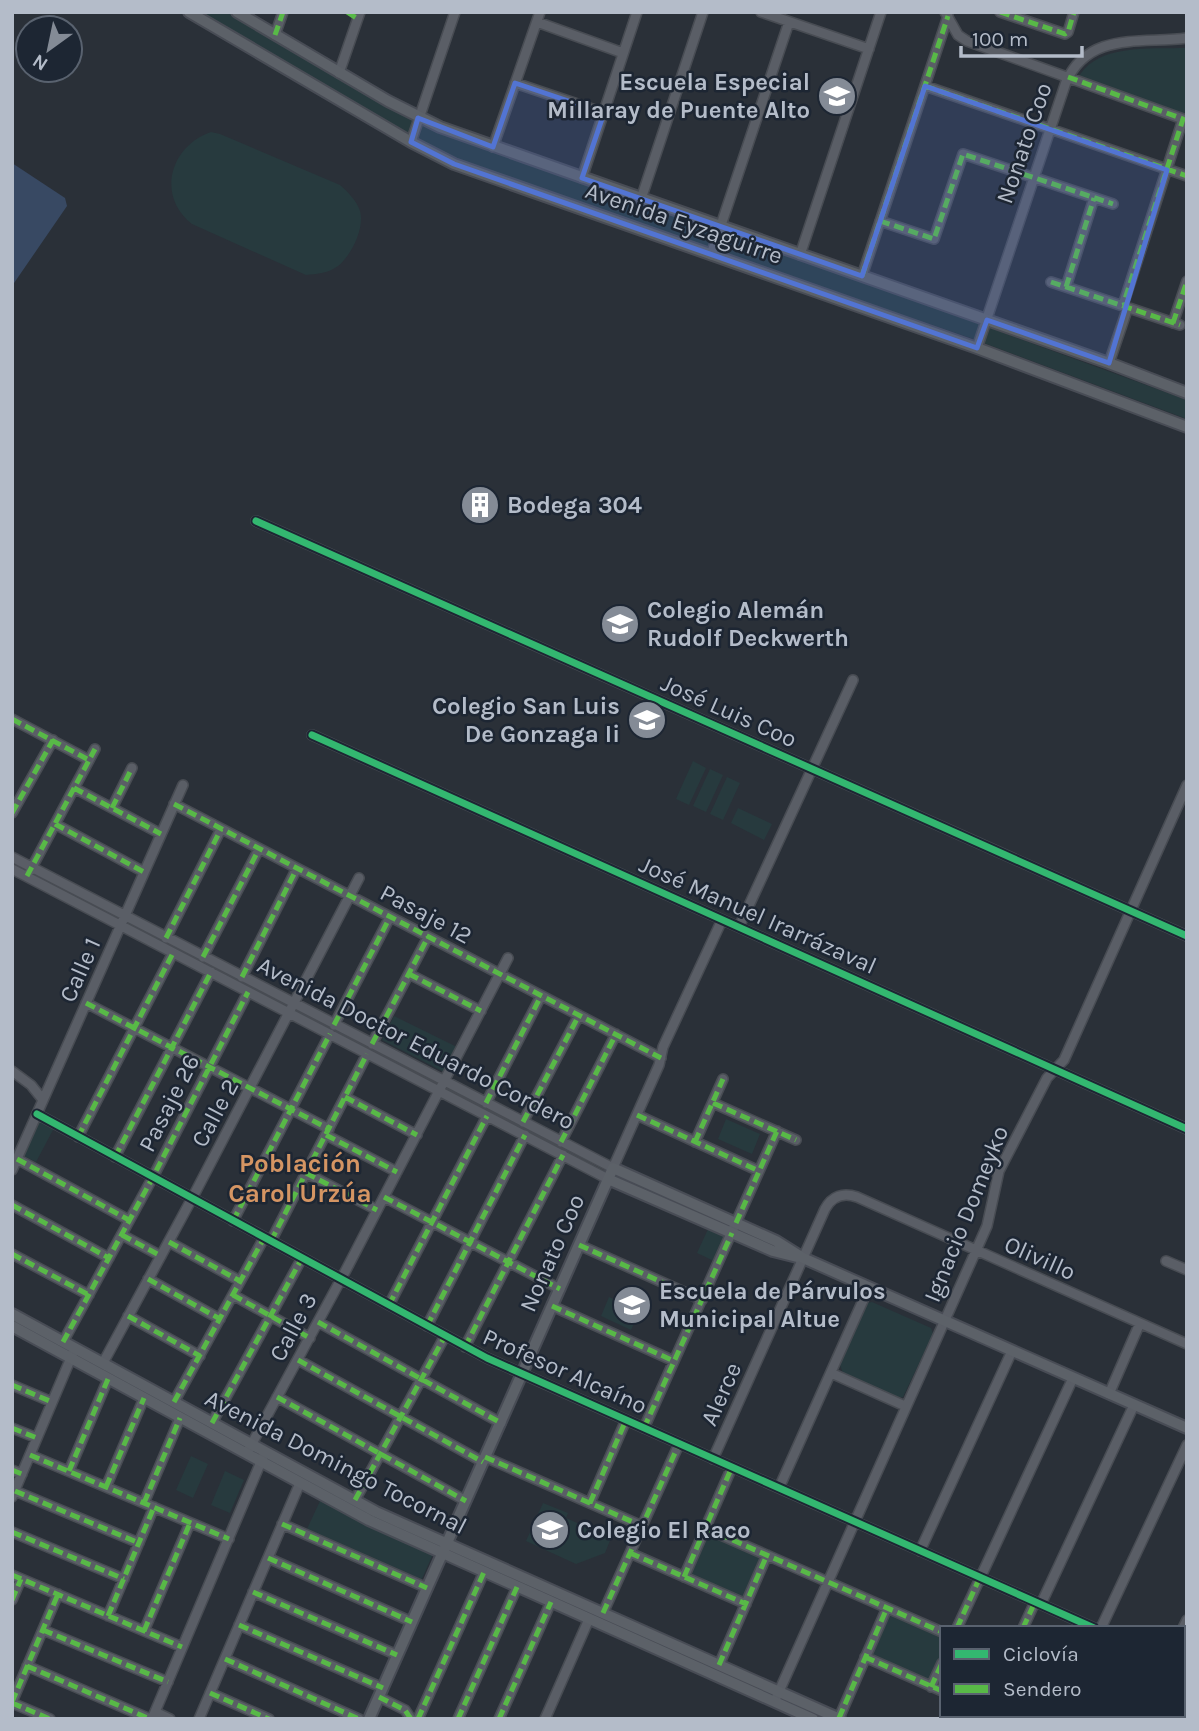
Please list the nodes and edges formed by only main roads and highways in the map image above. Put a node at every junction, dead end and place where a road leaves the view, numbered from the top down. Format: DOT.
graph roads {
  1 [pos="189,12"];
  2 [pos="238,13"];
  3 [pos="1187,393"];
  4 [pos="1187,427"];
  5 [pos="611,1174"];
  6 [pos="12,1314"];
  7 [pos="12,1326"];
  8 [pos="73,1353"];
  9 [pos="1187,1428"];
  10 [pos="249,1449"];
  11 [pos="263,1457"];
  12 [pos="445,1549"];
  13 [pos="777,1696"];
  14 [pos="840,1718"];
  15 [pos="369,1719"];
  16 [pos="813,1719"];
  1 -- 4 [label="main road, Avenida Eyzaguirre"];
  2 -- 3 [label="main road, Avenida Eyzaguirre"];
  5 -- 9 [label="main road, Avenida Doctor Eduardo Cordero"];
  5 -- 12 [label="main road, Nonato Coo"];
  6 -- 8 [label="main road, Avenida Domingo Tocornal"];
  7 -- 8 [label="main road, Avenida Domingo Tocornal"];
  8 -- 10 [label="main road, Avenida Domingo Tocornal"];
  8 -- 10 [label="main road, Avenida Domingo Tocornal"];
  10 -- 11 [label="main road, Avenida Domingo Tocornal"];
  11 -- 12 [label="main road, Avenida Domingo Tocornal"];
  11 -- 12 [label="main road, Avenida Domingo Tocornal"];
  12 -- 13 [label="main road, Avenida Domingo Tocornal"];
  12 -- 13 [label="main road, Avenida Domingo Tocornal"];
  12 -- 15 [label="main road, Nonato Coo"];
  13 -- 14 [label="main road, Avenida Domingo Tocornal"];
  13 -- 16 [label="main road, Avenida Domingo Tocornal"];
}
